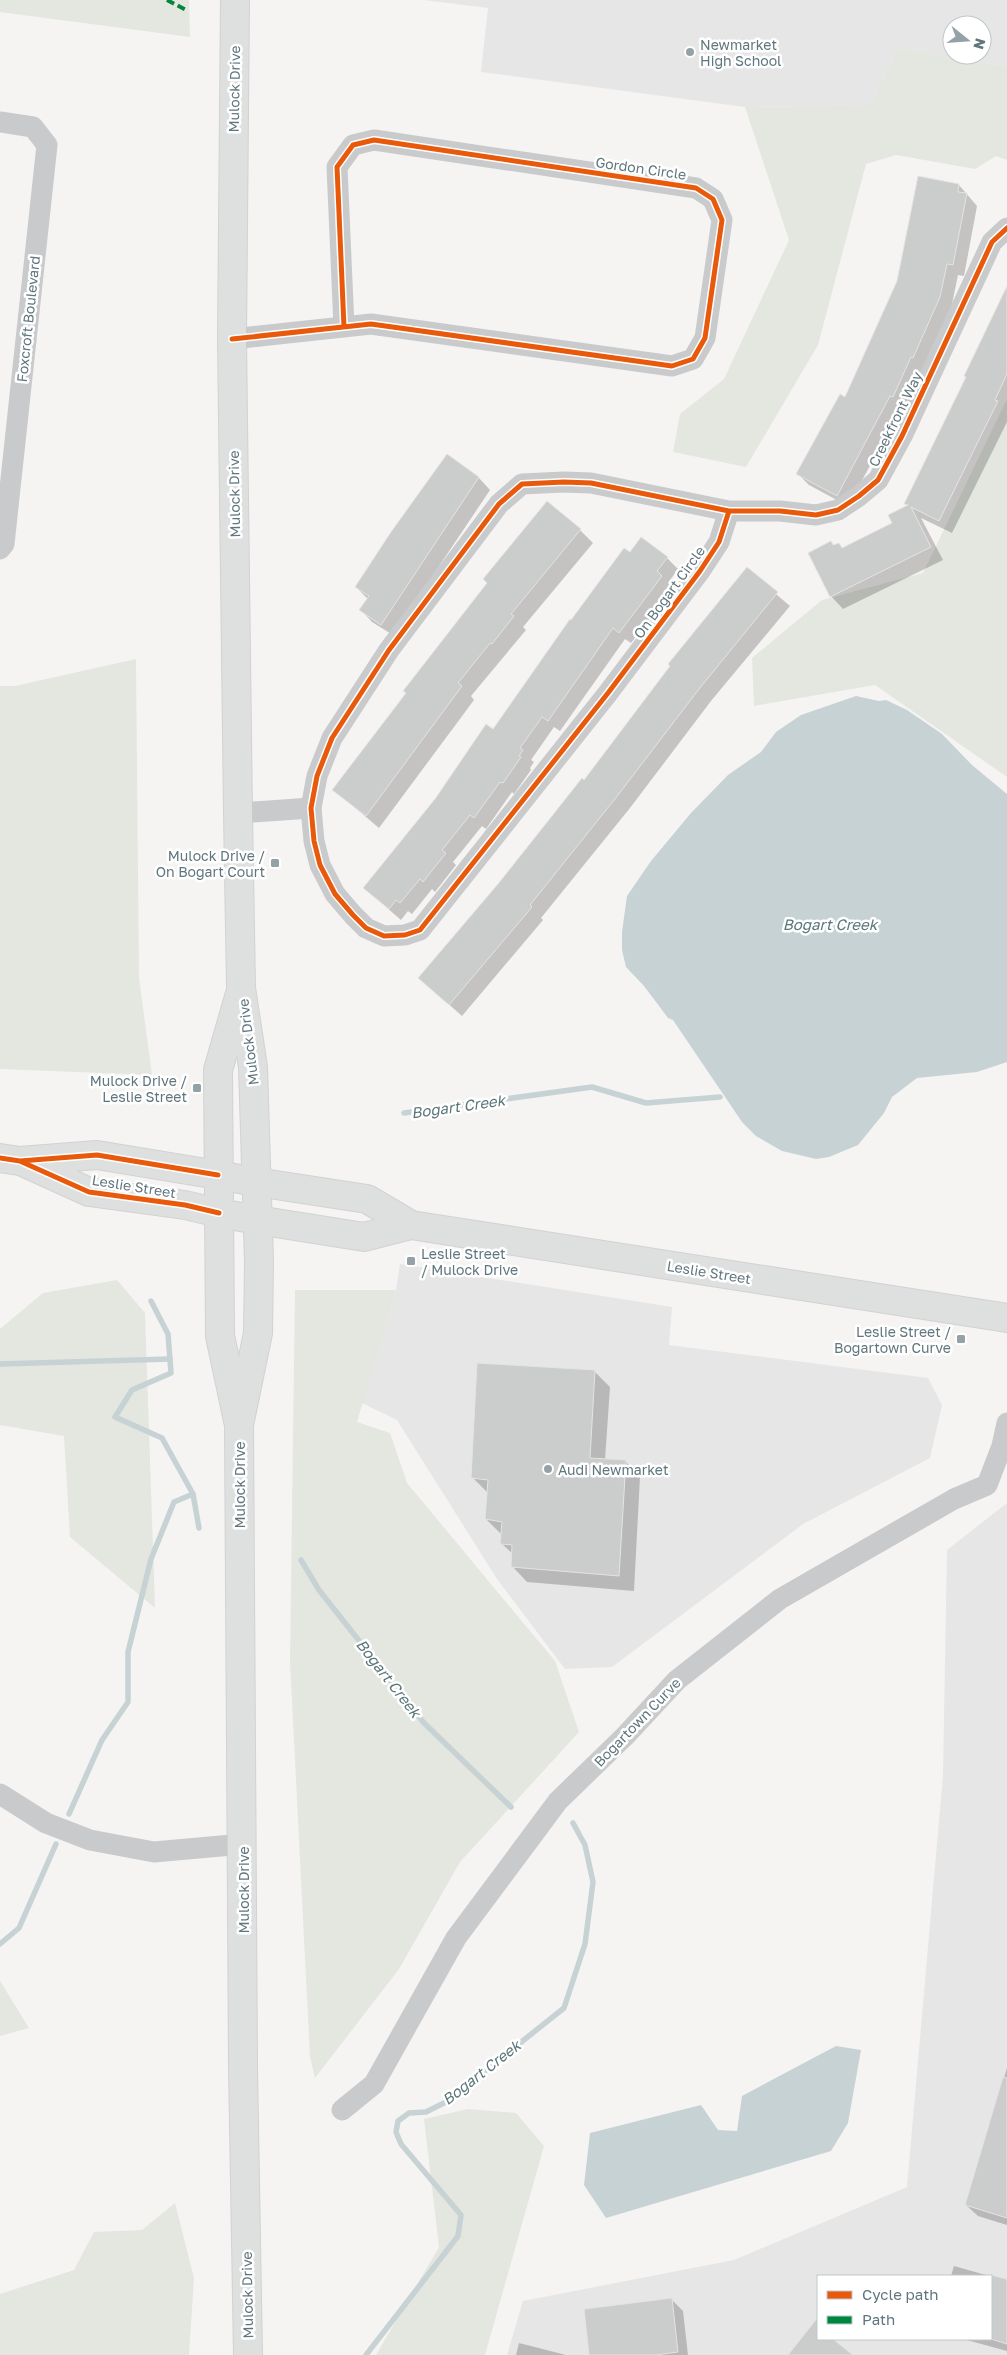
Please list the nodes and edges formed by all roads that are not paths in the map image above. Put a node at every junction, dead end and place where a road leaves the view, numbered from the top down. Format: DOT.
graph roads {
  1 [pos="235,0"];
  2 [pos="0,122"];
  3 [pos="1007,228"];
  4 [pos="344,327"];
  5 [pos="232,339"];
  6 [pos="729,511"];
  7 [pos="0,548"];
  8 [pos="310,808"];
  9 [pos="238,813"];
  10 [pos="241,988"];
  11 [pos="10,1159"];
  12 [pos="218,1175"];
  13 [pos="256,1182"];
  14 [pos="219,1213"];
  15 [pos="257,1220"];
  16 [pos="411,1225"];
  17 [pos="1007,1318"];
  18 [pos="1007,1423"];
  19 [pos="239,1425"];
  20 [pos="0,1794"];
  21 [pos="243,1844"];
  22 [pos="342,2110"];
  23 [pos="248,2355"];
  1 -- 5 [label="main road, Mulock Drive"];
  2 -- 7 [label="street, Foxcroft Boulevard"];
  3 -- 6 [label="street, Creekfront Way"];
  4 -- 4 [label="street, Gordon Circle"];
  4 -- 5 [label="street, Gordon Circle"];
  5 -- 9 [label="main road, Mulock Drive"];
  6 -- 8 [label="street, On Bogart Circle"];
  6 -- 8 [label="street, On Bogart Circle"];
  8 -- 9 [label="street"];
  9 -- 10 [label="main road, Mulock Drive"];
  10 -- 12 [label="main road, Mulock Drive"];
  10 -- 13 [label="main road, Mulock Drive"];
  11 -- 12 [label="main road, Leslie Street"];
  11 -- 14 [label="main road, Leslie Street"];
  12 -- 13 [label="main road, Leslie Street"];
  12 -- 14 [label="main road, Mulock Drive"];
  13 -- 15 [label="main road, Mulock Drive"];
  13 -- 16 [label="main road, Leslie Street"];
  14 -- 15 [label="main road, Leslie Street"];
  14 -- 19 [label="main road, Mulock Drive"];
  15 -- 16 [label="main road, Leslie Street"];
  15 -- 19 [label="main road, Mulock Drive"];
  16 -- 17 [label="main road, Leslie Street"];
  18 -- 22 [label="street, Bogartown Curve"];
  19 -- 21 [label="main road, Mulock Drive"];
  20 -- 21 [label="street"];
  21 -- 23 [label="main road, Mulock Drive"];
}
